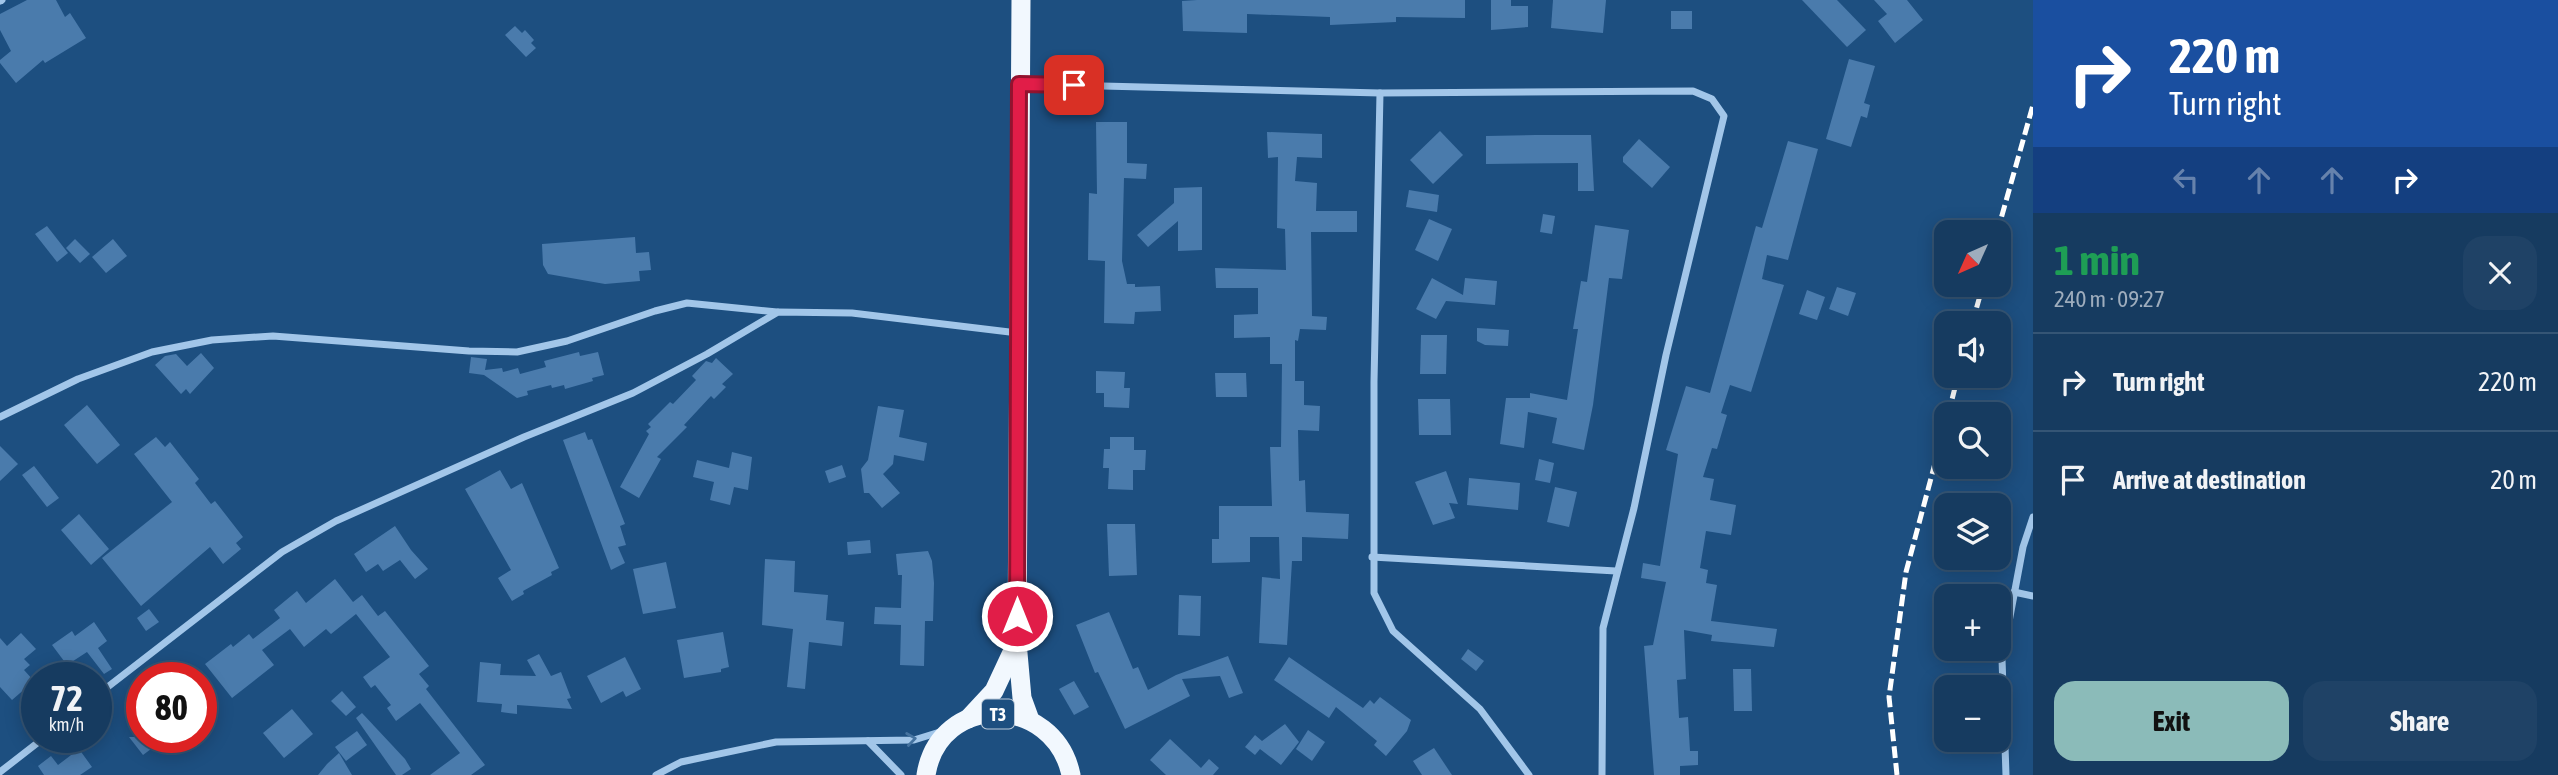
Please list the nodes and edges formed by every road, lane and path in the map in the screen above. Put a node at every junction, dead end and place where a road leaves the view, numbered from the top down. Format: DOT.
graph roads {
  1 [pos="1021,0"];
  2 [pos="1019,84"];
  3 [pos="1380,93"];
  4 [pos="778,312"];
  5 [pos="1018,334"];
  6 [pos="0,417"];
  7 [pos="2033,517"];
  8 [pos="1372,557"];
  9 [pos="1616,571"];
  10 [pos="2014,592"];
  11 [pos="2033,596"];
  12 [pos="1017,642"];
  13 [pos="112,684"];
  14 [pos="1030,720"];
  15 [pos="960,723"];
  16 [pos="868,741"];
  17 [pos="24,753"];
  18 [pos="0,772"];
  19 [pos="656,775"];
  20 [pos="901,775"];
  21 [pos="926,775"];
  22 [pos="1071,775"];
  23 [pos="1529,775"];
  24 [pos="1602,775"];
  25 [pos="2006,775"];
  1 -- 2 [label="highway, T3"];
  2 -- 3 [label="street"];
  2 -- 5 [label="highway, T3"];
  3 -- 8 [label="street"];
  3 -- 9 [label="street"];
  4 -- 5 [label="street"];
  4 -- 6 [label="street"];
  4 -- 13 [label="street"];
  5 -- 12 [label="highway, T3"];
  7 -- 10 [label="street"];
  8 -- 9 [label="street"];
  8 -- 23 [label="street"];
  9 -- 24 [label="street"];
  10 -- 11 [label="street"];
  10 -- 25 [label="street"];
  12 -- 14 [label="highway, T3"];
  12 -- 15 [label="highway, T3"];
  14 -- 15 [label="highway, T3"];
  14 -- 22 [label="highway, T3"];
  16 -- 15 [label="street, one-way"];
  15 -- 21 [label="highway, T3"];
  16 -- 19 [label="street"];
  16 -- 20 [label="street"];
  17 -- 18 [label="street"];
}
